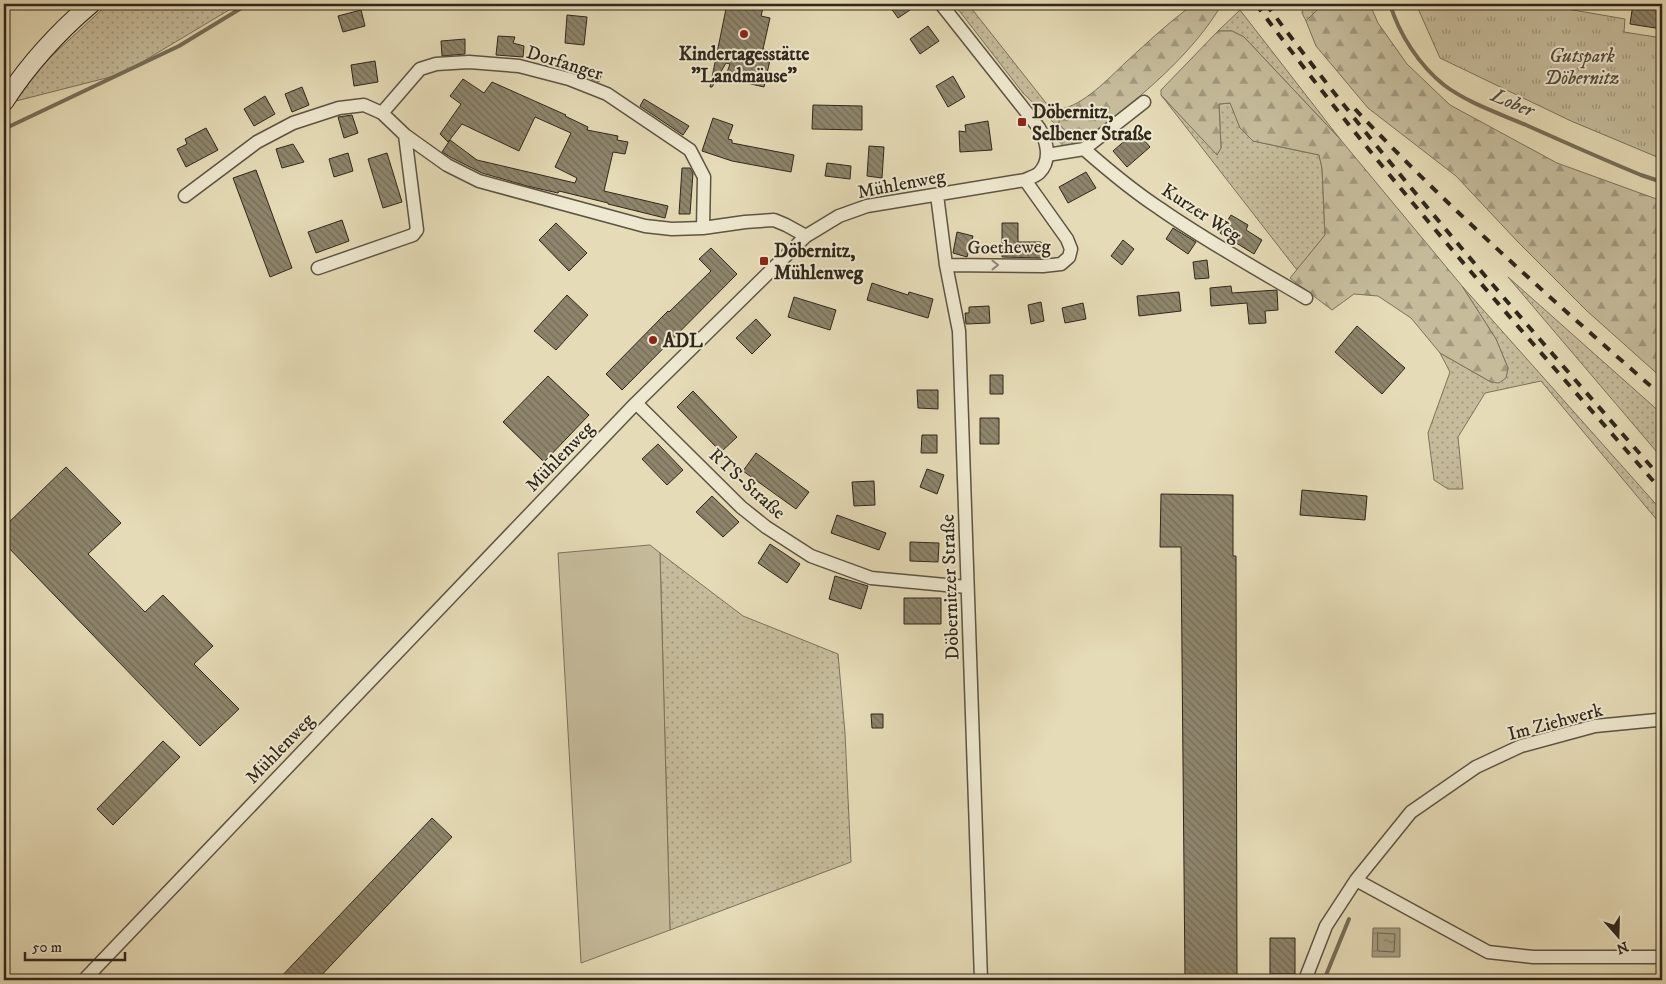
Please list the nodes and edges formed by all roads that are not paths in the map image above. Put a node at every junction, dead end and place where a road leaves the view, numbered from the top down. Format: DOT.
graph roads {
  1 [pos="91,4"];
  2 [pos="941,4"];
  3 [pos="4,102"];
  4 [pos="1144,102"];
  5 [pos="382,113"];
  6 [pos="405,135"];
  7 [pos="1084,149"];
  8 [pos="1047,155"];
  9 [pos="1025,180"];
  10 [pos="937,195"];
  11 [pos="185,196"];
  12 [pos="703,228"];
  13 [pos="806,236"];
  14 [pos="946,265"];
  15 [pos="318,268"];
  16 [pos="1306,298"];
  17 [pos="636,403"];
  18 [pos="967,587"];
  19 [pos="1662,723"];
  20 [pos="1356,880"];
  21 [pos="1662,957"];
  22 [pos="84,980"];
  23 [pos="981,980"];
  24 [pos="1304,980"];
  1 -- 3 [label="main road"];
  2 -- 8 [label="street"];
  4 -- 7 [label="street"];
  5 -- 6 [label="street"];
  5 -- 11 [label="street"];
  5 -- 12 [label="street, Dorfanger"];
  6 -- 12 [label="street"];
  6 -- 15 [label="street"];
  7 -- 8 [label="street"];
  7 -- 16 [label="street, Kurzer Weg"];
  8 -- 9 [label="street, Mühlenweg"];
  9 -- 10 [label="street, Mühlenweg"];
  14 -- 9 [label="street, Goetheweg, one-way"];
  10 -- 13 [label="street, Mühlenweg"];
  10 -- 14 [label="street, Döbernitzer Straße"];
  12 -- 13 [label="street"];
  13 -- 17 [label="street, Mühlenweg"];
  14 -- 18 [label="street, Döbernitzer Straße"];
  17 -- 18 [label="street, RTS-Straße"];
  17 -- 22 [label="street, Mühlenweg"];
  18 -- 23 [label="street, Döbernitzer Straße"];
  19 -- 20 [label="street, Im Ziehwerk"];
  20 -- 21 [label="street"];
  20 -- 24 [label="street, Im Ziehwerk"];
}
